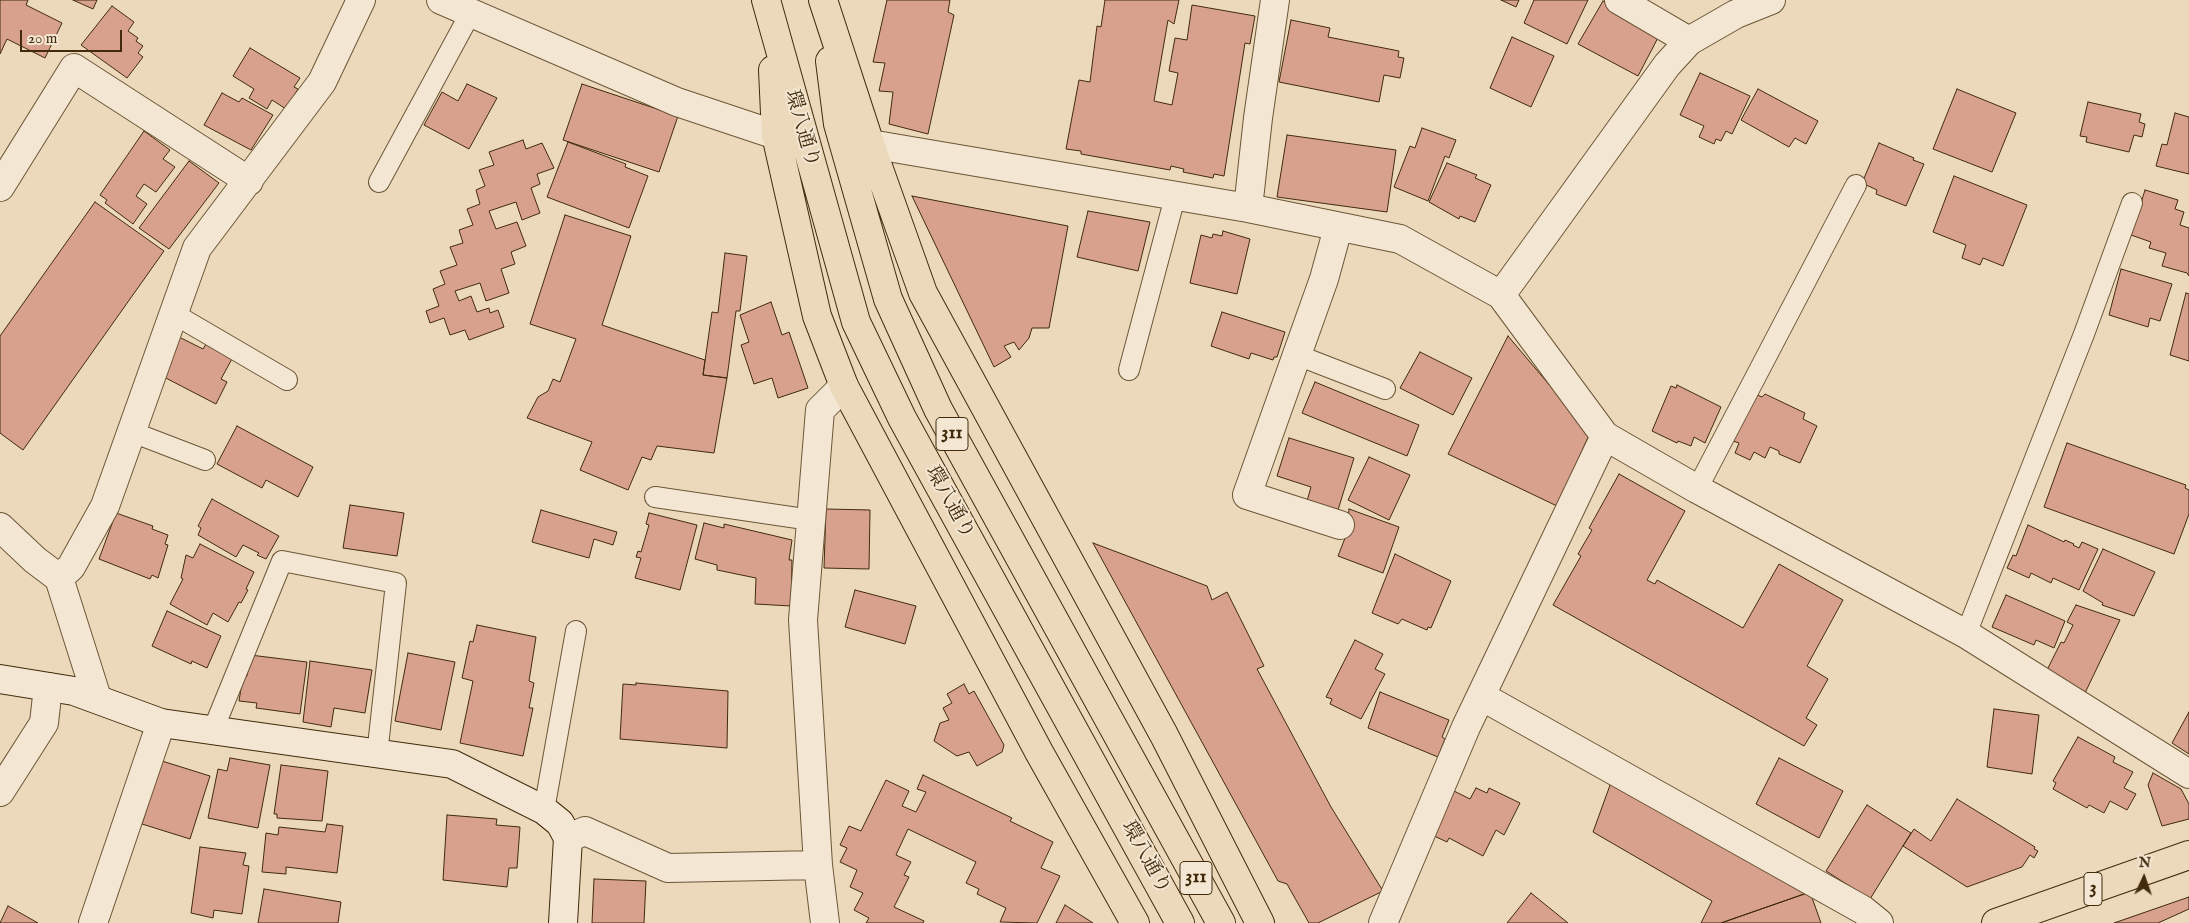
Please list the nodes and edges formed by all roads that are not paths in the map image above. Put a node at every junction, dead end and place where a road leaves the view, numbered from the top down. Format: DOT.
graph roads {
  1 [pos="361,0"];
  2 [pos="441,0"];
  3 [pos="823,0"];
  4 [pos="1275,0"];
  5 [pos="1619,0"];
  6 [pos="1770,0"];
  7 [pos="1736,7"];
  8 [pos="768,11"];
  9 [pos="470,14"];
  10 [pos="1688,42"];
  11 [pos="776,135"];
  12 [pos="870,144"];
  13 [pos="249,181"];
  14 [pos="379,182"];
  15 [pos="1856,185"];
  16 [pos="0,187"];
  17 [pos="1176,197"];
  18 [pos="2132,203"];
  19 [pos="1248,208"];
  20 [pos="1338,228"];
  21 [pos="1501,295"];
  22 [pos="174,314"];
  23 [pos="1297,355"];
  24 [pos="1129,370"];
  25 [pos="288,380"];
  26 [pos="844,386"];
  27 [pos="1385,389"];
  28 [pos="132,432"];
  29 [pos="1605,436"];
  30 [pos="205,460"];
  31 [pos="1697,489"];
  32 [pos="655,497"];
  33 [pos="811,520"];
  34 [pos="1340,526"];
  35 [pos="0,527"];
  36 [pos="59,578"];
  37 [pos="576,631"];
  38 [pos="1966,634"];
  39 [pos="0,679"];
  40 [pos="48,687"];
  41 [pos="1481,696"];
  42 [pos="97,698"];
  43 [pos="161,723"];
  44 [pos="213,730"];
  45 [pos="377,754"];
  46 [pos="2189,774"];
  47 [pos="0,792"];
  48 [pos="544,810"];
  49 [pos="568,838"];
  50 [pos="2189,855"];
  51 [pos="818,865"];
  52 [pos="93,923"];
  53 [pos="563,923"];
  54 [pos="825,923"];
  55 [pos="1135,923"];
  56 [pos="1180,923"];
  57 [pos="1221,923"];
  58 [pos="1260,923"];
  59 [pos="1383,923"];
  60 [pos="1878,923"];
  61 [pos="1996,923"];
  1 -- 13 [label="street"];
  2 -- 9 [label="street"];
  3 -- 12 [label="main road"];
  3 -- 57 [label="main road, 環八通り / 311"];
  4 -- 19 [label="street"];
  5 -- 10 [label="street"];
  6 -- 7 [label="street"];
  7 -- 10 [label="street"];
  8 -- 11 [label="main road"];
  8 -- 56 [label="main road, 環八通り / 311"];
  9 -- 11 [label="street"];
  9 -- 14 [label="lane"];
  10 -- 21 [label="street"];
  11 -- 26 [label="main road"];
  12 -- 17 [label="street"];
  12 -- 58 [label="main road"];
  13 -- 16 [label="street"];
  13 -- 22 [label="street"];
  15 -- 31 [label="lane"];
  17 -- 19 [label="street"];
  17 -- 24 [label="lane"];
  18 -- 38 [label="lane"];
  19 -- 20 [label="street"];
  20 -- 21 [label="street"];
  20 -- 23 [label="street"];
  21 -- 29 [label="street"];
  22 -- 25 [label="lane"];
  22 -- 28 [label="street"];
  23 -- 27 [label="lane"];
  23 -- 34 [label="street"];
  26 -- 33 [label="street"];
  26 -- 55 [label="main road"];
  28 -- 30 [label="lane"];
  28 -- 36 [label="street"];
  29 -- 31 [label="street"];
  29 -- 41 [label="street"];
  31 -- 38 [label="street"];
  32 -- 33 [label="lane"];
  33 -- 51 [label="street"];
  35 -- 36 [label="street"];
  36 -- 42 [label="street"];
  37 -- 48 [label="lane"];
  38 -- 46 [label="street"];
  39 -- 40 [label="street"];
  40 -- 42 [label="street"];
  40 -- 47 [label="street"];
  41 -- 59 [label="street"];
  41 -- 60 [label="street"];
  42 -- 43 [label="street"];
  43 -- 44 [label="street"];
  43 -- 52 [label="street"];
  44 -- 45 [label="street"];
  44 -- 45 [label="lane"];
  45 -- 48 [label="street"];
  48 -- 49 [label="street"];
  49 -- 51 [label="street"];
  49 -- 53 [label="street"];
  50 -- 61 [label="main road, 3"];
  51 -- 54 [label="street"];
}
